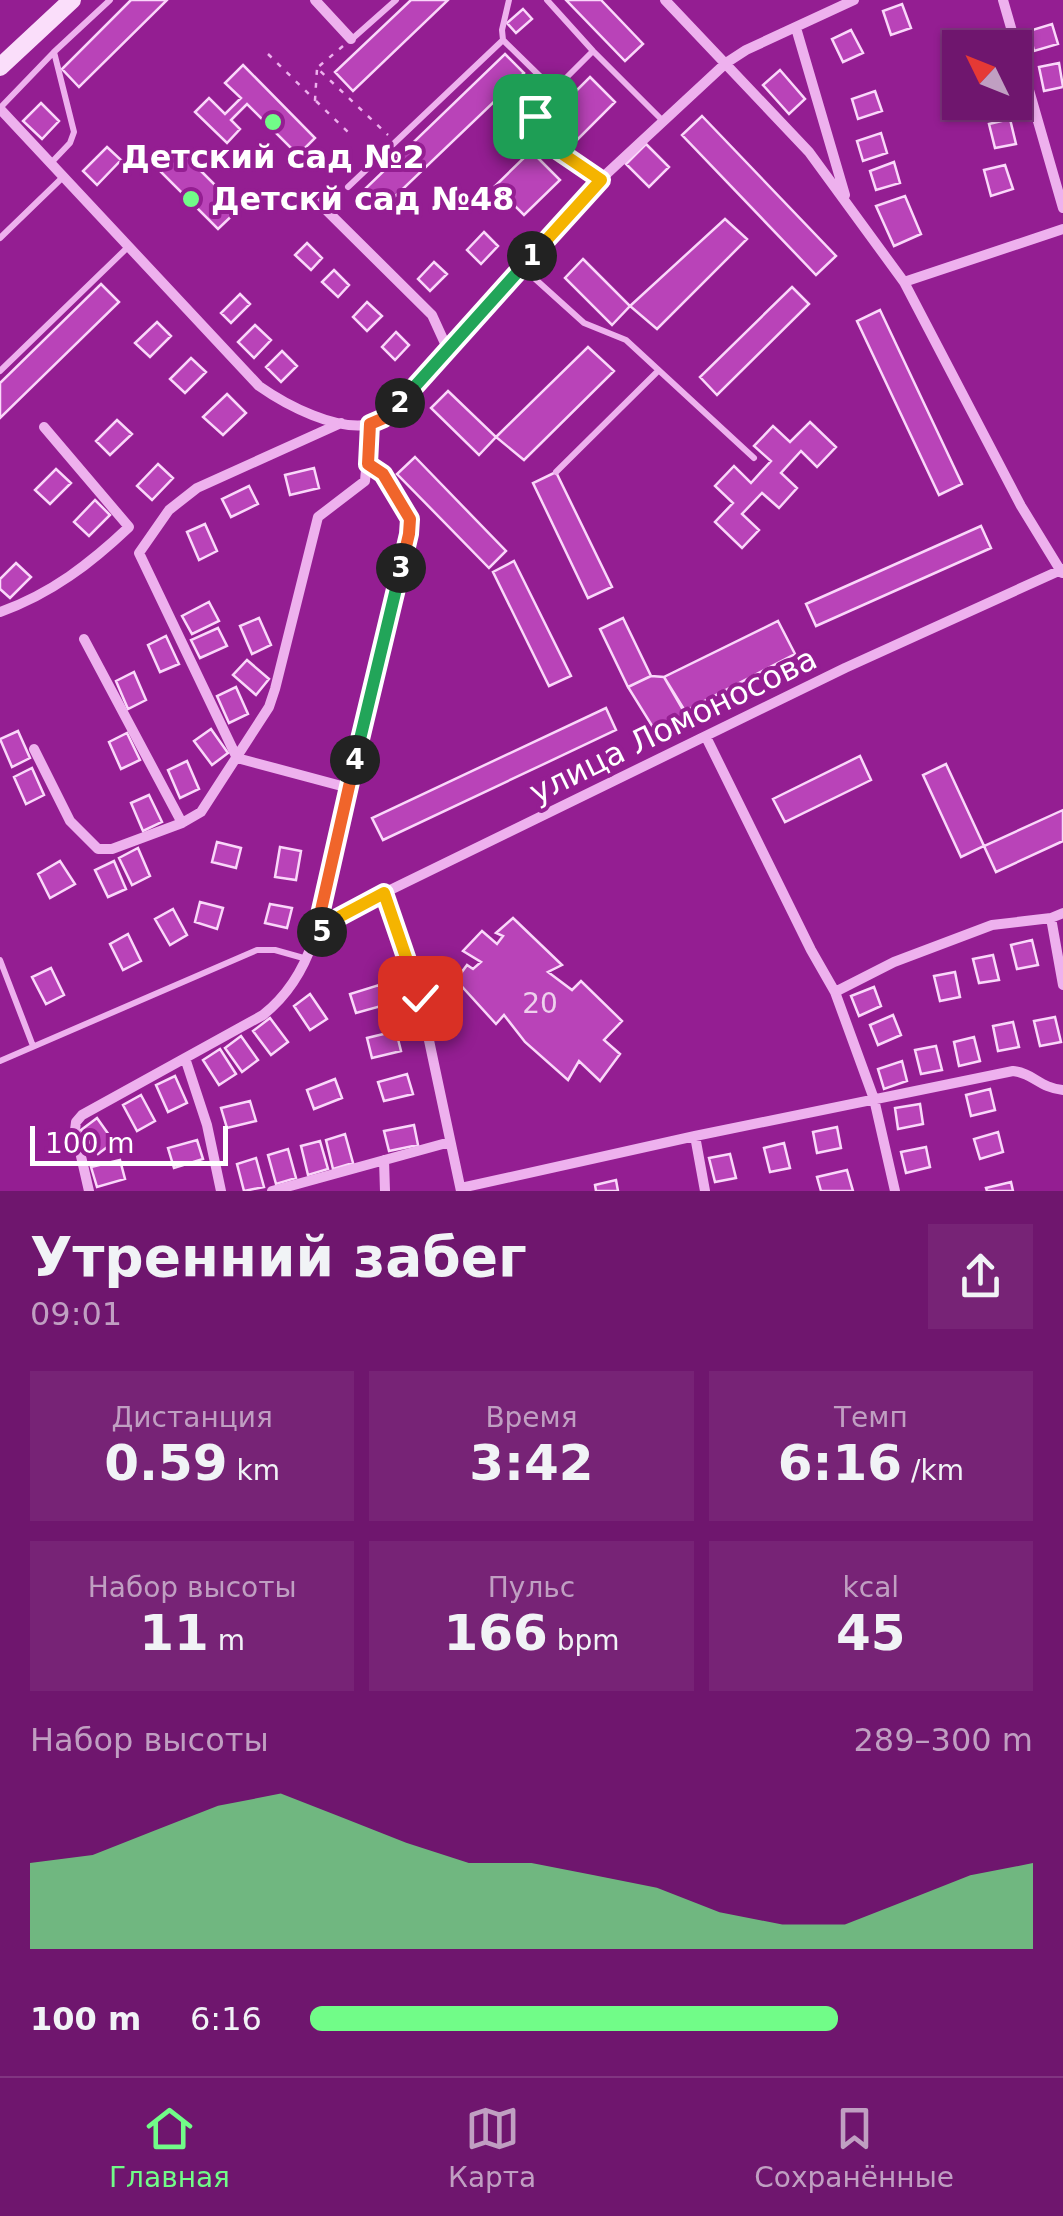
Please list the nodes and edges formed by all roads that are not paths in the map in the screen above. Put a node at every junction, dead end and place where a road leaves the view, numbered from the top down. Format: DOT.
graph roads {
  1 [pos="72,0"];
  2 [pos="110,0"];
  3 [pos="315,0"];
  4 [pos="396,0"];
  5 [pos="509,0"];
  6 [pos="547,0"];
  7 [pos="666,0"];
  8 [pos="854,0"];
  9 [pos="1003,0"];
  10 [pos="796,28"];
  11 [pos="352,39"];
  12 [pos="503,40"];
  13 [pos="593,51"];
  14 [pos="54,52"];
  15 [pos="726,63"];
  16 [pos="0,68"];
  17 [pos="554,90"];
  18 [pos="0,109"];
  19 [pos="664,123"];
  20 [pos="50,164"];
  21 [pos="62,178"];
  22 [pos="601,180"];
  23 [pos="348,187"];
  24 [pos="315,199"];
  25 [pos="848,203"];
  26 [pos="1063,208"];
  27 [pos="1063,229"];
  28 [pos="0,238"];
  29 [pos="128,247"];
  30 [pos="522,267"];
  31 [pos="904,282"];
  32 [pos="448,350"];
  33 [pos="0,371"];
  34 [pos="658,371"];
  35 [pos="342,422"];
  36 [pos="370,424"];
  37 [pos="44,427"];
  38 [pos="754,458"];
  39 [pos="368,464"];
  40 [pos="556,472"];
  41 [pos="1062,571"];
  42 [pos="0,612"];
  43 [pos="84,639"];
  44 [pos="706,737"];
  45 [pos="34,749"];
  46 [pos="237,758"];
  47 [pos="349,788"];
  48 [pos="182,824"];
  49 [pos="384,893"];
  50 [pos="1063,913"];
  51 [pos="1051,918"];
  52 [pos="314,941"];
  53 [pos="0,960"];
  54 [pos="307,960"];
  55 [pos="1063,986"];
  56 [pos="835,992"];
  57 [pos="34,1046"];
  58 [pos="185,1058"];
  59 [pos="0,1061"];
  60 [pos="1063,1090"];
  61 [pos="874,1100"];
  62 [pos="694,1136"];
  63 [pos="450,1142"];
  64 [pos="384,1160"];
  65 [pos="461,1190"];
  66 [pos="89,1191"];
  67 [pos="221,1191"];
  68 [pos="272,1191"];
  69 [pos="385,1191"];
  70 [pos="705,1191"];
  71 [pos="894,1191"];
  1 -- 16 [label="street"];
  2 -- 14 [label="lane"];
  3 -- 11 [label="street"];
  4 -- 11 [label="lane"];
  5 -- 12 [label="lane"];
  6 -- 13 [label="lane"];
  7 -- 15 [label="street"];
  8 -- 10 [label="street"];
  9 -- 26 [label="street"];
  10 -- 15 [label="street"];
  10 -- 25 [label="street"];
  12 -- 17 [label="lane"];
  12 -- 23 [label="lane"];
  13 -- 17 [label="lane"];
  13 -- 19 [label="lane"];
  14 -- 18 [label="lane"];
  14 -- 20 [label="lane"];
  15 -- 19 [label="street"];
  15 -- 25 [label="street"];
  17 -- 22 [label="lane"];
  18 -- 20 [label="street"];
  19 -- 22 [label="street"];
  20 -- 21 [label="street"];
  21 -- 28 [label="lane"];
  21 -- 29 [label="street"];
  22 -- 30 [label="street"];
  24 -- 32 [label="street"];
  25 -- 31 [label="street"];
  27 -- 31 [label="street"];
  29 -- 33 [label="lane"];
  29 -- 35 [label="street"];
  30 -- 32 [label="street"];
  30 -- 34 [label="lane"];
  31 -- 41 [label="street"];
  32 -- 36 [label="street"];
  34 -- 38 [label="lane"];
  34 -- 40 [label="lane"];
  35 -- 36 [label="street"];
  35 -- 46 [label="street"];
  36 -- 39 [label="street"];
  37 -- 42 [label="street"];
  39 -- 46 [label="street"];
  39 -- 47 [label="street"];
  41 -- 44 [label="street, улица Ломоносова"];
  43 -- 48 [label="street"];
  44 -- 49 [label="street, улица Ломоносова"];
  44 -- 56 [label="street"];
  45 -- 48 [label="street"];
  46 -- 47 [label="street"];
  46 -- 48 [label="street"];
  47 -- 52 [label="street"];
  49 -- 52 [label="street, улица Ломоносова"];
  49 -- 63 [label="street"];
  50 -- 51 [label="street"];
  51 -- 55 [label="street"];
  51 -- 56 [label="street"];
  52 -- 54 [label="street"];
  53 -- 57 [label="lane"];
  54 -- 57 [label="lane"];
  54 -- 58 [label="street"];
  56 -- 61 [label="street"];
  57 -- 59 [label="lane"];
  58 -- 66 [label="street"];
  58 -- 67 [label="street"];
  60 -- 61 [label="street"];
  61 -- 62 [label="street"];
  61 -- 71 [label="street"];
  62 -- 65 [label="street"];
  62 -- 70 [label="street"];
  63 -- 64 [label="street"];
  63 -- 65 [label="street"];
  64 -- 68 [label="street"];
  64 -- 69 [label="street"];
}
